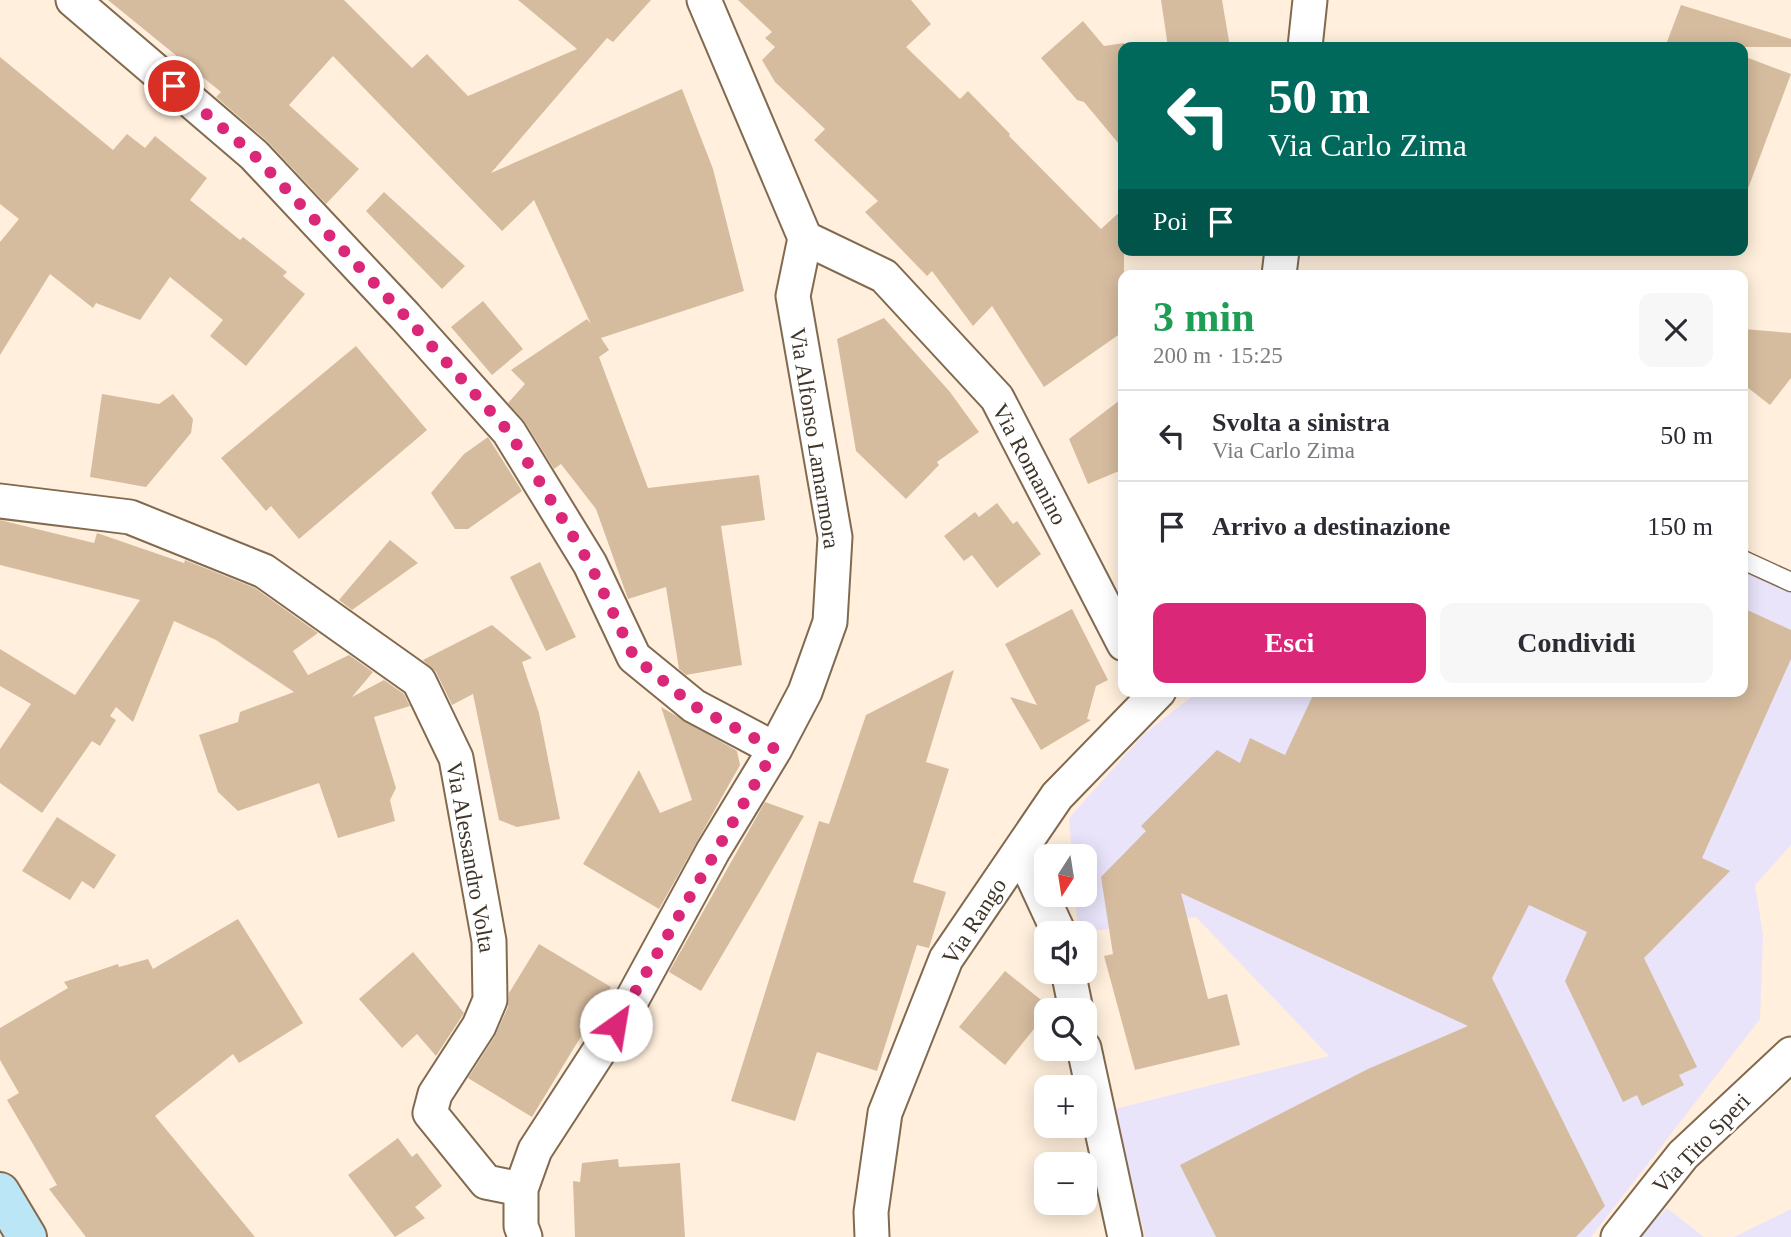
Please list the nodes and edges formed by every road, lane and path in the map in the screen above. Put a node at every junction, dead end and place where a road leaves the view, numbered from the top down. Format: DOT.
graph roads {
  1 [pos="73,0"];
  2 [pos="704,0"];
  3 [pos="1310,0"];
  4 [pos="1306,42"];
  5 [pos="804,238"];
  6 [pos="0,501"];
  7 [pos="1748,562"];
  8 [pos="1791,582"];
  9 [pos="1118,632"];
  10 [pos="1149,697"];
  11 [pos="775,749"];
  12 [pos="1021,851"];
  13 [pos="1053,921"];
  14 [pos="1791,1054"];
  15 [pos="1087,1061"];
  16 [pos="521,1189"];
  17 [pos="0,1192"];
  18 [pos="27,1237"];
  19 [pos="525,1237"];
  20 [pos="872,1237"];
  21 [pos="1125,1237"];
  22 [pos="1618,1237"];
  1 -- 11 [label="street"];
  2 -- 5 [label="street"];
  3 -- 4 [label="street"];
  5 -- 9 [label="street, Via Romanino"];
  5 -- 11 [label="street, Via Alfonso Lamarmora"];
  6 -- 16 [label="street, Via Alessandro Volta"];
  7 -- 8 [label="lane"];
  10 -- 12 [label="street, Via Rango"];
  11 -- 16 [label="street, Via Alfonso Lamarmora"];
  12 -- 13 [label="street"];
  12 -- 20 [label="street, Via Rango"];
  14 -- 22 [label="street, Via Tito Speri"];
  15 -- 21 [label="street"];
  16 -- 19 [label="street, Via Alfonso Lamarmora"];
  17 -- 18 [label="main road"];
}
